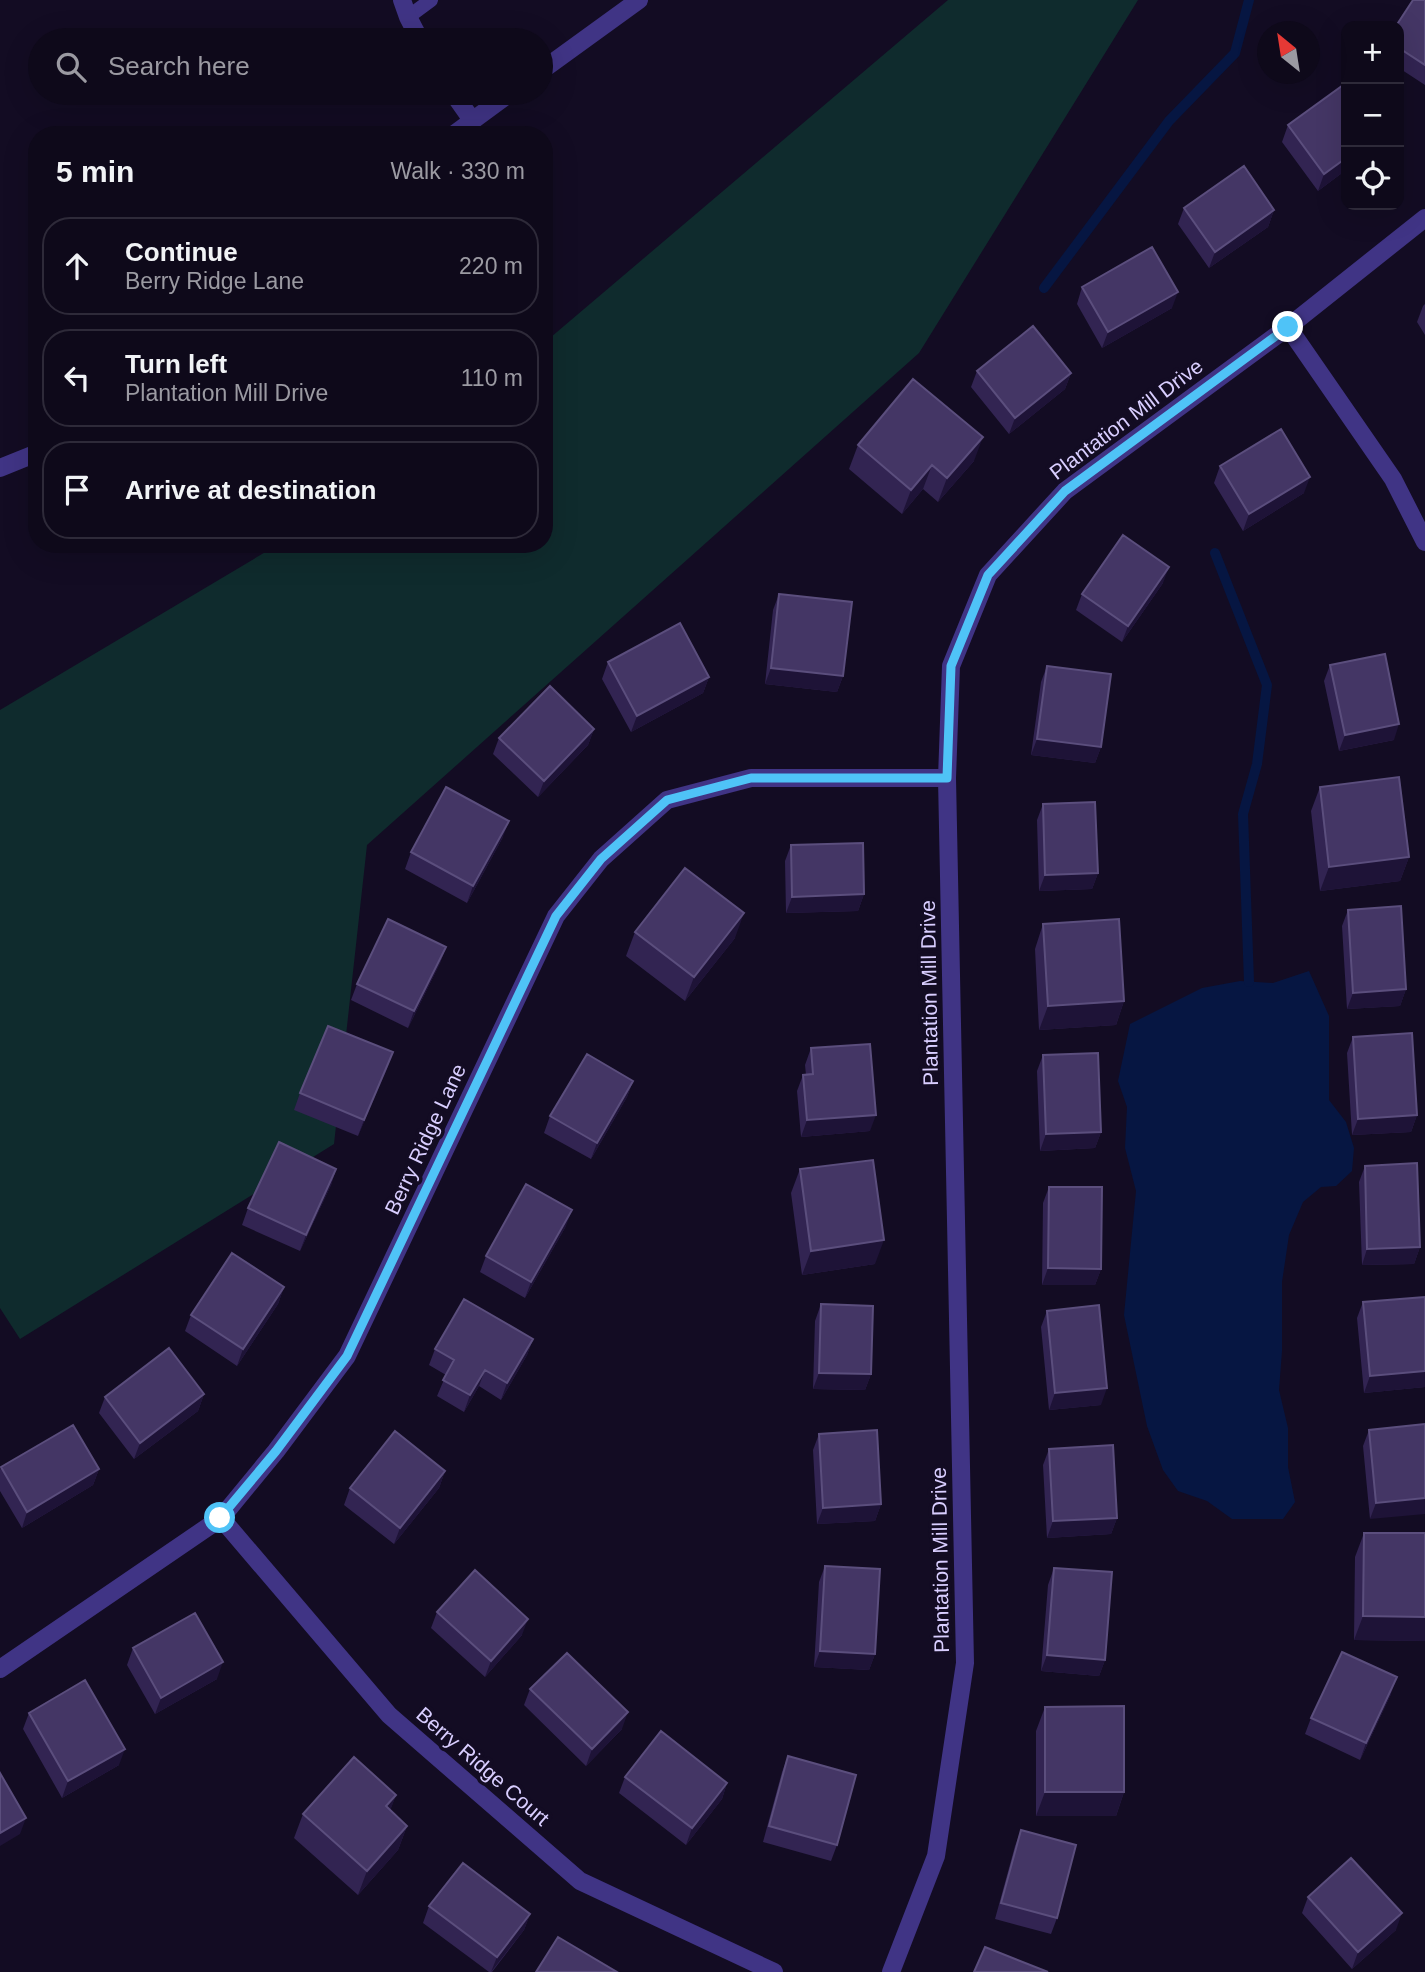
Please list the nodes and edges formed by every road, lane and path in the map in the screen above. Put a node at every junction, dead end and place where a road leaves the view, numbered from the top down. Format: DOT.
graph roads {
  1 [pos="431,0"];
  2 [pos="639,0"];
  3 [pos="405,9"];
  4 [pos="415,28"];
  5 [pos="553,62"];
  6 [pos="461,105"];
  7 [pos="493,105"];
  8 [pos="472,120"];
  9 [pos="464,126"];
  10 [pos="1425,218"];
  11 [pos="1288,327"];
  12 [pos="28,457"];
  13 [pos="0,468"];
  14 [pos="1425,542"];
  15 [pos="947,778"];
  16 [pos="220,1518"];
  17 [pos="0,1669"];
  18 [pos="774,1972"];
  19 [pos="891,1972"];
  1 -- 3 [label="lane"];
  2 -- 5 [label="street"];
  3 -- 4 [label="street"];
  6 -- 8 [label="street"];
  7 -- 8 [label="street"];
  8 -- 9 [label="street"];
  10 -- 11 [label="street, Plantation Mill Drive"];
  11 -- 14 [label="street"];
  11 -- 15 [label="street, Plantation Mill Drive"];
  12 -- 13 [label="street"];
  15 -- 16 [label="street, Berry Ridge Lane"];
  15 -- 19 [label="street, Plantation Mill Drive"];
  16 -- 17 [label="street, Berry Ridge Lane"];
  16 -- 18 [label="street, Berry Ridge Court"];
}
